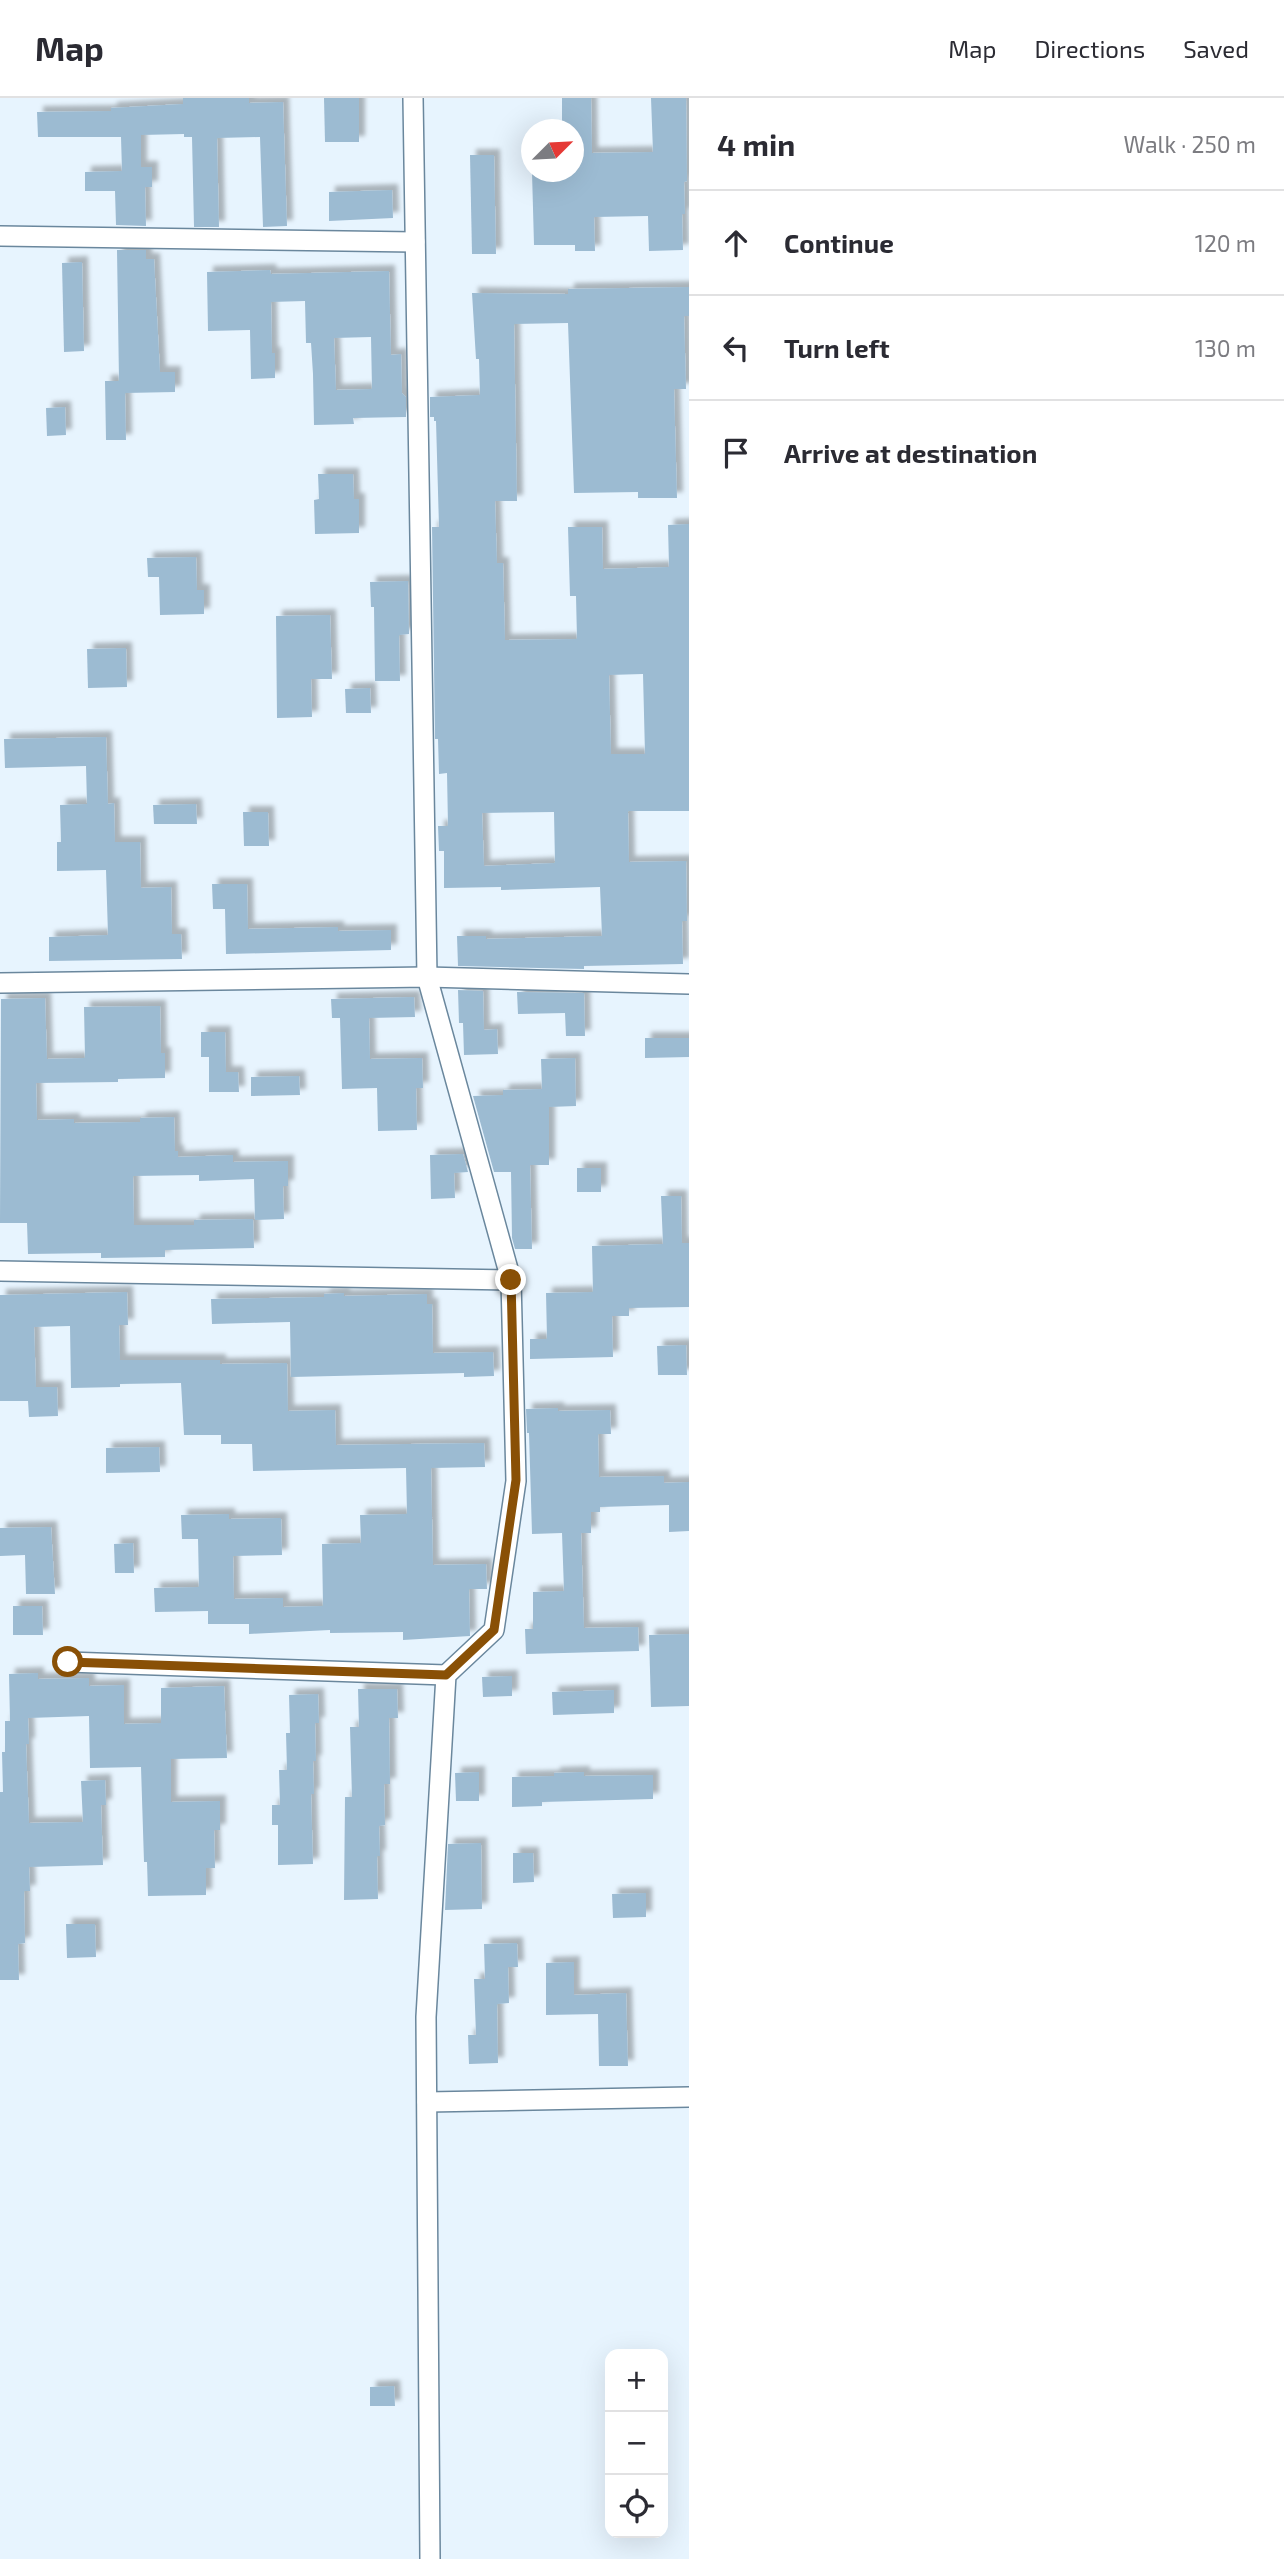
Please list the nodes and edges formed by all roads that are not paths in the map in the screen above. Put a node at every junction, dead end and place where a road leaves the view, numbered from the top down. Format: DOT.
graph roads {
  1 [pos="413,98"];
  2 [pos="0,236"];
  3 [pos="415,242"];
  4 [pos="427,977"];
  5 [pos="0,983"];
  6 [pos="689,984"];
  7 [pos="0,1271"];
  8 [pos="511,1280"];
  9 [pos="68,1662"];
  10 [pos="446,1675"];
  11 [pos="689,2097"];
  12 [pos="427,2102"];
  13 [pos="430,2559"];
  1 -- 3 [label="street"];
  2 -- 3 [label="street"];
  3 -- 4 [label="street"];
  4 -- 5 [label="street"];
  4 -- 6 [label="street"];
  4 -- 8 [label="street"];
  7 -- 8 [label="street"];
  8 -- 10 [label="street"];
  9 -- 10 [label="street"];
  10 -- 12 [label="street"];
  11 -- 12 [label="street"];
  12 -- 13 [label="street"];
}
